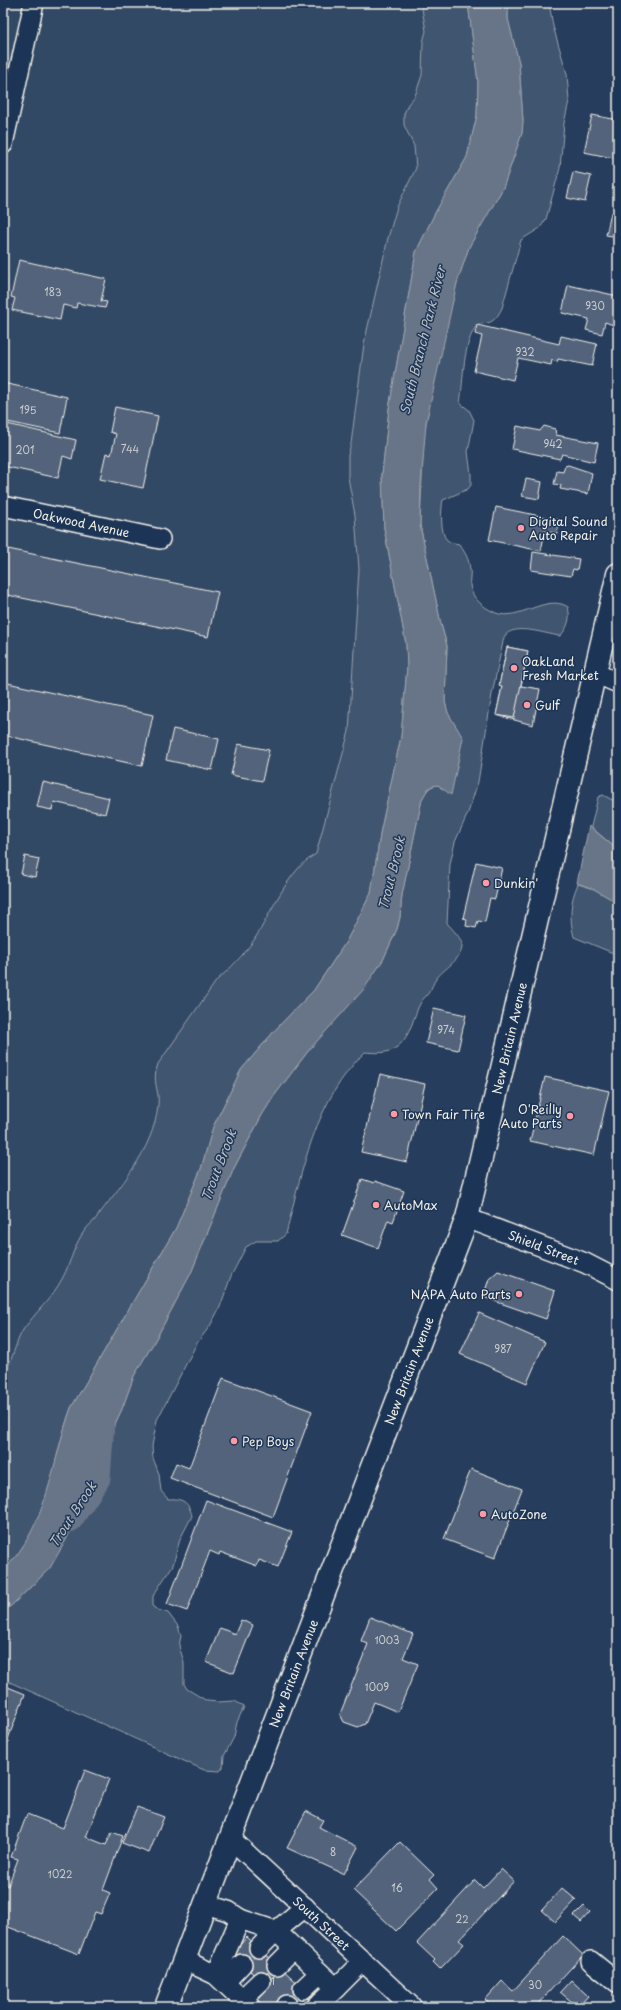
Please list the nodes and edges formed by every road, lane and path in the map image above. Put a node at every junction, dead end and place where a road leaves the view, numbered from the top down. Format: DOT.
graph roads {
  1 [pos="34,3"];
  2 [pos="3,144"];
  3 [pos="3,506"];
  4 [pos="160,538"];
  5 [pos="618,574"];
  6 [pos="612,631"];
  7 [pos="595,673"];
  8 [pos="618,684"];
  9 [pos="467,1218"];
  10 [pos="618,1280"];
  11 [pos="230,1838"];
  12 [pos="205,1904"];
  13 [pos="305,1907"];
  14 [pos="240,1919"];
  15 [pos="276,1931"];
  16 [pos="259,1948"];
  17 [pos="294,1948"];
  18 [pos="184,1960"];
  19 [pos="363,1961"];
  20 [pos="591,1961"];
  21 [pos="242,1964"];
  22 [pos="277,1965"];
  23 [pos="320,1973"];
  24 [pos="221,1978"];
  25 [pos="261,1981"];
  26 [pos="618,1983"];
  27 [pos="336,1988"];
  28 [pos="303,1989"];
  29 [pos="246,2003"];
  30 [pos="166,2007"];
  31 [pos="316,2007"];
  32 [pos="412,2007"];
  1 -- 2 [label="street"];
  3 -- 4 [label="street, Oakwood Avenue"];
  5 -- 6 [label="main road, New Britain Avenue"];
  6 -- 7 [label="main road, New Britain Avenue"];
  7 -- 8 [label="street"];
  7 -- 9 [label="main road, New Britain Avenue"];
  9 -- 10 [label="street, Shield Street"];
  9 -- 11 [label="main road, New Britain Avenue"];
  11 -- 12 [label="main road, New Britain Avenue"];
  11 -- 13 [label="street, South Street"];
  12 -- 14 [label="street"];
  12 -- 18 [label="main road, New Britain Avenue"];
  13 -- 15 [label="street"];
  13 -- 19 [label="street, South Street"];
  14 -- 15 [label="street"];
  14 -- 24 [label="street"];
  15 -- 16 [label="street"];
  15 -- 17 [label="street"];
  17 -- 22 [label="street"];
  17 -- 23 [label="street"];
  18 -- 24 [label="street"];
  18 -- 30 [label="main road, New Britain Avenue"];
  19 -- 27 [label="street"];
  19 -- 32 [label="street, South Street"];
  20 -- 26 [label="street"];
  21 -- 24 [label="street"];
  23 -- 27 [label="street"];
  23 -- 28 [label="street"];
  24 -- 29 [label="street"];
  25 -- 29 [label="street"];
  27 -- 31 [label="street"];
}
